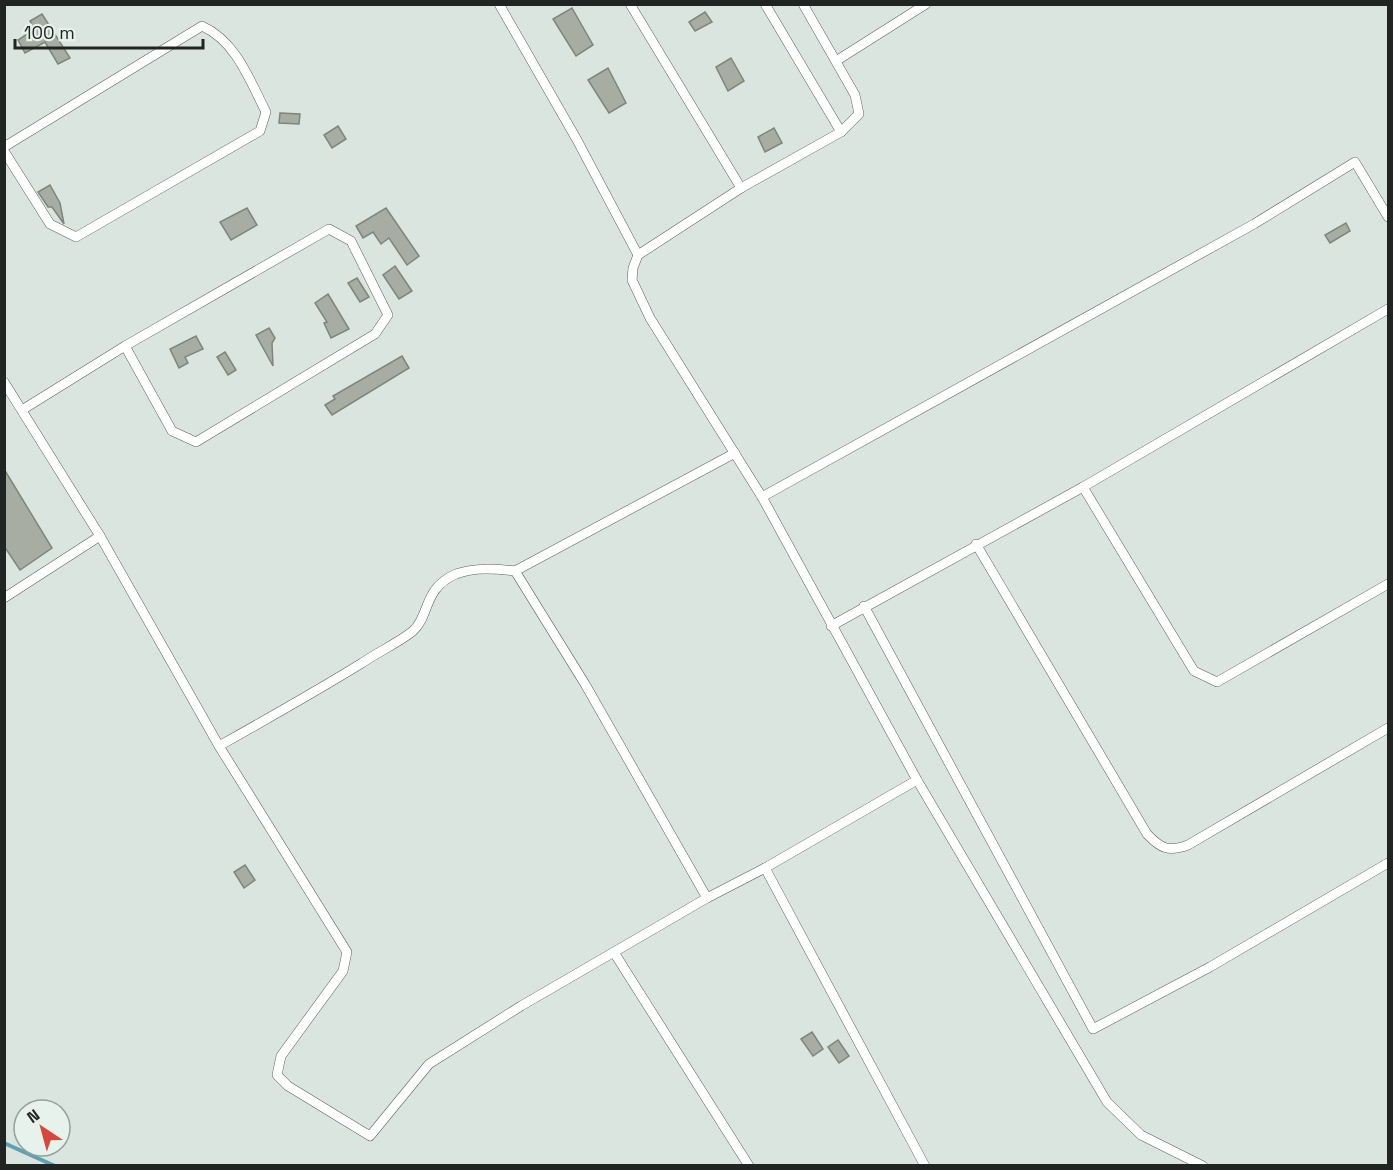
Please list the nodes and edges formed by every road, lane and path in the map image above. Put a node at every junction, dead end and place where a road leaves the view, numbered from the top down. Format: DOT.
graph roads {
  1 [pos="499,4"];
  2 [pos="630,4"];
  3 [pos="765,4"];
  4 [pos="802,4"];
  5 [pos="926,4"];
  6 [pos="836,61"];
  7 [pos="841,132"];
  8 [pos="4,149"];
  9 [pos="741,188"];
  10 [pos="1389,217"];
  11 [pos="638,255"];
  12 [pos="1389,309"];
  13 [pos="125,346"];
  14 [pos="4,382"];
  15 [pos="22,410"];
  16 [pos="735,453"];
  17 [pos="1083,487"];
  18 [pos="762,497"];
  19 [pos="100,536"];
  20 [pos="976,544"];
  21 [pos="515,571"];
  22 [pos="1389,584"];
  23 [pos="4,598"];
  24 [pos="864,606"];
  25 [pos="831,626"];
  26 [pos="1389,728"];
  27 [pos="219,746"];
  28 [pos="917,780"];
  29 [pos="1389,863"];
  30 [pos="765,868"];
  31 [pos="707,898"];
  32 [pos="615,954"];
  33 [pos="1196,1164"];
  34 [pos="749,1166"];
  35 [pos="925,1166"];
  1 -- 11 [label="street"];
  2 -- 9 [label="street"];
  3 -- 7 [label="street"];
  4 -- 6 [label="street"];
  5 -- 6 [label="street"];
  6 -- 7 [label="street"];
  7 -- 9 [label="street"];
  8 -- 8 [label="street"];
  9 -- 11 [label="street"];
  10 -- 18 [label="street"];
  11 -- 16 [label="street"];
  12 -- 17 [label="street"];
  13 -- 13 [label="street"];
  13 -- 15 [label="street"];
  14 -- 15 [label="street"];
  15 -- 19 [label="street"];
  16 -- 18 [label="street"];
  16 -- 21 [label="street"];
  17 -- 20 [label="street"];
  17 -- 22 [label="street"];
  18 -- 25 [label="street"];
  19 -- 23 [label="street"];
  19 -- 27 [label="street"];
  20 -- 24 [label="street"];
  20 -- 26 [label="street"];
  21 -- 27 [label="street"];
  21 -- 31 [label="street"];
  24 -- 25 [label="street"];
  24 -- 29 [label="street"];
  25 -- 28 [label="street"];
  27 -- 32 [label="street"];
  28 -- 30 [label="street"];
  28 -- 33 [label="street"];
  30 -- 31 [label="street"];
  30 -- 35 [label="street"];
  31 -- 32 [label="street"];
  32 -- 34 [label="street"];
}
